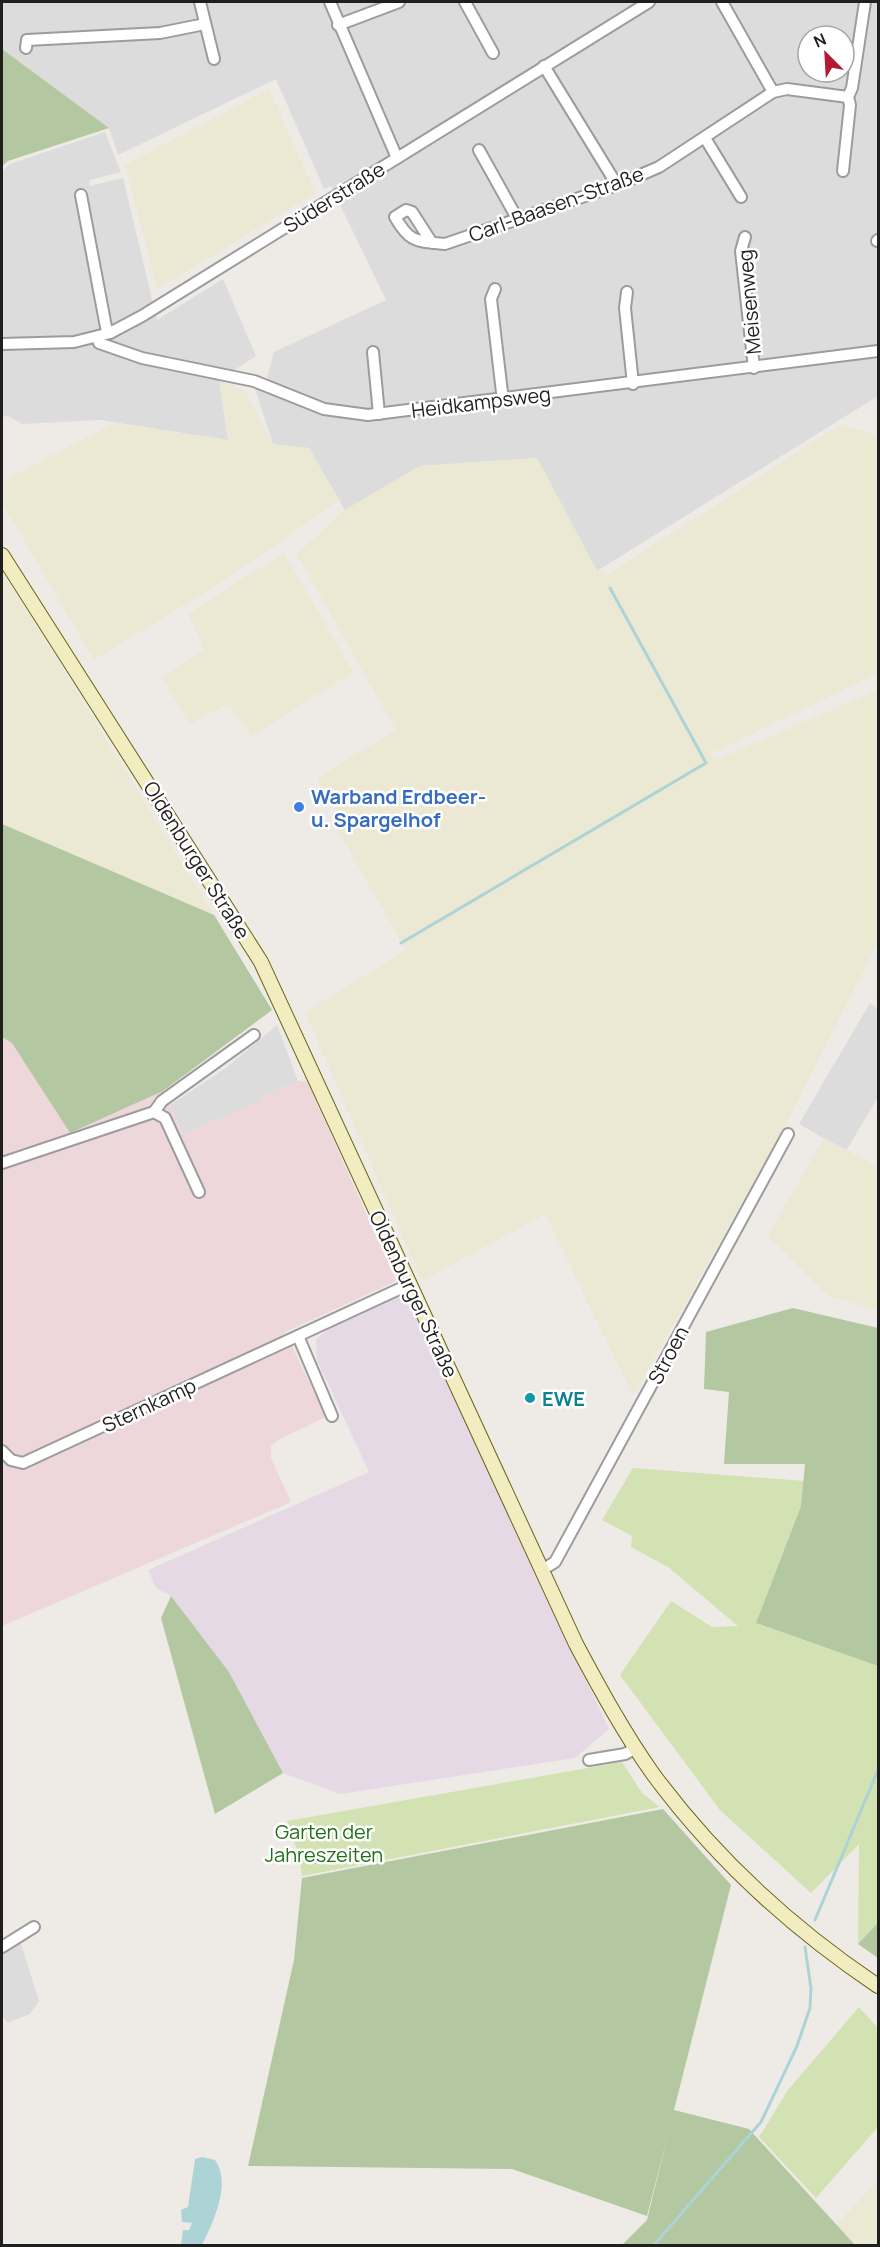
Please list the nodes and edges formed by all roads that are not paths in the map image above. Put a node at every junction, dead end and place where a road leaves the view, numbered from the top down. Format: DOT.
graph roads {
  1 [pos="200,2"];
  2 [pos="330,2"];
  3 [pos="399,2"];
  4 [pos="465,2"];
  5 [pos="649,2"];
  6 [pos="722,2"];
  7 [pos="865,2"];
  8 [pos="205,24"];
  9 [pos="338,25"];
  10 [pos="26,48"];
  11 [pos="493,53"];
  12 [pos="214,59"];
  13 [pos="544,66"];
  14 [pos="773,92"];
  15 [pos="848,97"];
  16 [pos="705,138"];
  17 [pos="479,150"];
  18 [pos="397,158"];
  19 [pos="843,171"];
  20 [pos="617,185"];
  21 [pos="81,195"];
  22 [pos="741,197"];
  23 [pos="518,220"];
  24 [pos="745,237"];
  25 [pos="432,243"];
  26 [pos="495,289"];
  27 [pos="627,292"];
  28 [pos="110,333"];
  29 [pos="97,337"];
  30 [pos="2,344"];
  31 [pos="879,351"];
  32 [pos="373,352"];
  33 [pos="754,368"];
  34 [pos="633,384"];
  35 [pos="503,400"];
  36 [pos="379,414"];
  37 [pos="2,555"];
  38 [pos="254,1035"];
  39 [pos="154,1112"];
  40 [pos="788,1134"];
  41 [pos="2,1163"];
  42 [pos="199,1192"];
  43 [pos="410,1284"];
  44 [pos="298,1336"];
  45 [pos="332,1416"];
  46 [pos="2,1451"];
  47 [pos="542,1570"];
  48 [pos="636,1748"];
  49 [pos="589,1760"];
  50 [pos="34,1927"];
  51 [pos="2,1947"];
  52 [pos="879,1986"];
  1 -- 8 [label="street"];
  2 -- 9 [label="street"];
  3 -- 9 [label="street"];
  4 -- 11 [label="street"];
  5 -- 13 [label="street, Süderstraße"];
  6 -- 14 [label="street"];
  7 -- 15 [label="street"];
  8 -- 10 [label="street"];
  8 -- 12 [label="street"];
  9 -- 18 [label="street"];
  13 -- 18 [label="street, Süderstraße"];
  13 -- 20 [label="street"];
  14 -- 15 [label="street"];
  14 -- 16 [label="street, Carl-Baasen-Straße"];
  15 -- 19 [label="street"];
  16 -- 20 [label="street, Carl-Baasen-Straße"];
  16 -- 22 [label="street"];
  17 -- 23 [label="street"];
  18 -- 28 [label="street, Süderstraße"];
  20 -- 23 [label="street, Carl-Baasen-Straße"];
  21 -- 28 [label="street"];
  23 -- 25 [label="street, Carl-Baasen-Straße"];
  24 -- 33 [label="street, Meisenweg"];
  26 -- 35 [label="street"];
  27 -- 34 [label="street"];
  28 -- 29 [label="street, Süderstraße"];
  29 -- 30 [label="street, Süderstraße"];
  29 -- 36 [label="street, Heidkampsweg"];
  31 -- 33 [label="street, Heidkampsweg"];
  32 -- 36 [label="street"];
  33 -- 34 [label="street, Heidkampsweg"];
  34 -- 35 [label="street, Heidkampsweg"];
  35 -- 36 [label="street, Heidkampsweg"];
  37 -- 43 [label="main road, Oldenburger Straße"];
  38 -- 39 [label="street"];
  39 -- 41 [label="street"];
  39 -- 42 [label="street"];
  40 -- 47 [label="street, Stroen"];
  43 -- 44 [label="street, Sternkamp"];
  43 -- 47 [label="main road, Oldenburger Straße"];
  44 -- 45 [label="street"];
  44 -- 46 [label="street, Sternkamp"];
  47 -- 48 [label="main road, Oldenburger Straße"];
  48 -- 49 [label="street"];
  48 -- 52 [label="main road, Oldenburger Straße"];
  50 -- 51 [label="street"];
}
